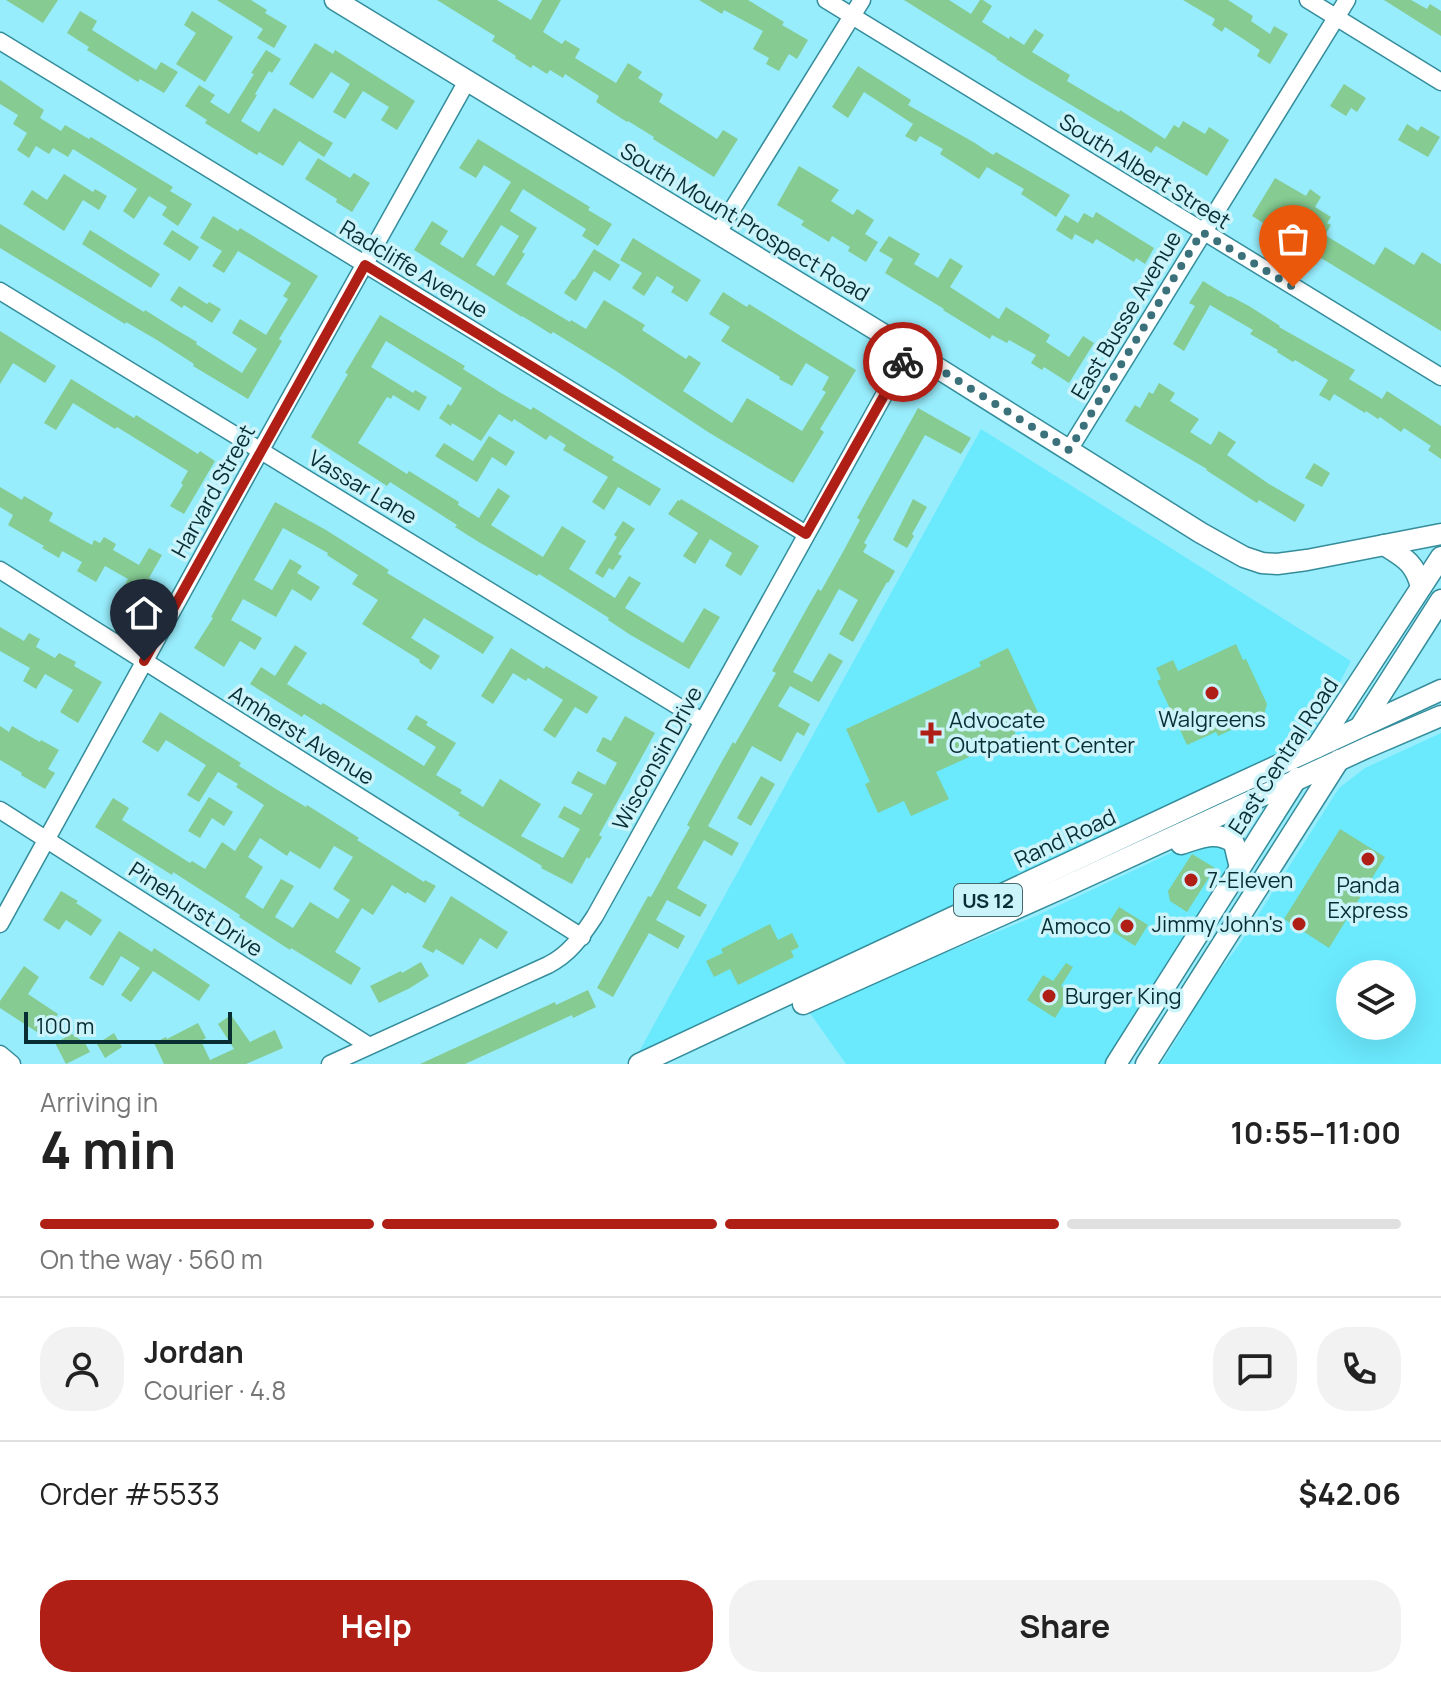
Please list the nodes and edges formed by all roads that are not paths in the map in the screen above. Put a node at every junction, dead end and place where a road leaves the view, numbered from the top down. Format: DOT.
graph roads {
  1 [pos="335,0"];
  2 [pos="826,0"];
  3 [pos="862,0"];
  4 [pos="1308,0"];
  5 [pos="1347,0"];
  6 [pos="361,7"];
  7 [pos="852,16"];
  8 [pos="1336,17"];
  9 [pos="0,41"];
  10 [pos="467,81"];
  11 [pos="1441,82"];
  12 [pos="1202,232"];
  13 [pos="717,234"];
  14 [pos="365,265"];
  15 [pos="0,291"];
  16 [pos="909,350"];
  17 [pos="1441,377"];
  18 [pos="260,450"];
  19 [pos="1069,450"];
  20 [pos="806,534"];
  21 [pos="1441,534"];
  22 [pos="1384,545"];
  23 [pos="1441,557"];
  24 [pos="0,570"];
  25 [pos="1421,587"];
  26 [pos="1441,600"];
  27 [pos="144,661"];
  28 [pos="1441,690"];
  29 [pos="1441,716"];
  30 [pos="702,721"];
  31 [pos="1360,727"];
  32 [pos="1317,747"];
  33 [pos="1340,760"];
  34 [pos="1296,779"];
  35 [pos="0,810"];
  36 [pos="47,839"];
  37 [pos="1109,867"];
  38 [pos="1240,868"];
  39 [pos="0,924"];
  40 [pos="582,937"];
  41 [pos="368,1045"];
  42 [pos="0,1054"];
  43 [pos="12,1064"];
  44 [pos="330,1064"];
  45 [pos="639,1064"];
  46 [pos="672,1064"];
  47 [pos="1116,1064"];
  48 [pos="1146,1064"];
  1 -- 6 [label="main road, South Mount Prospect Road"];
  2 -- 7 [label="street, South Albert Street"];
  3 -- 7 [label="street"];
  4 -- 8 [label="street"];
  5 -- 8 [label="street, East Busse Avenue"];
  6 -- 10 [label="main road, South Mount Prospect Road"];
  7 -- 12 [label="street, South Albert Street"];
  7 -- 13 [label="street"];
  8 -- 11 [label="street"];
  8 -- 12 [label="street, East Busse Avenue"];
  9 -- 14 [label="street, Radcliffe Avenue"];
  10 -- 13 [label="main road, South Mount Prospect Road"];
  10 -- 14 [label="street, Harvard Street"];
  12 -- 17 [label="street, South Albert Street"];
  12 -- 19 [label="street, East Busse Avenue"];
  13 -- 16 [label="main road, South Mount Prospect Road"];
  14 -- 18 [label="street, Harvard Street"];
  14 -- 20 [label="street, Radcliffe Avenue"];
  15 -- 18 [label="street, Vassar Lane"];
  16 -- 19 [label="main road, South Mount Prospect Road"];
  16 -- 20 [label="street, Wisconsin Drive"];
  18 -- 27 [label="street, Harvard Street"];
  18 -- 30 [label="street, Vassar Lane"];
  19 -- 22 [label="main road, South Mount Prospect Road"];
  20 -- 30 [label="street, Wisconsin Drive"];
  21 -- 22 [label="main road, South Mount Prospect Road"];
  22 -- 25 [label="main road"];
  23 -- 25 [label="main road, East Central Road"];
  24 -- 27 [label="street, Amherst Avenue"];
  25 -- 32 [label="main road, East Central Road"];
  26 -- 31 [label="main road"];
  27 -- 36 [label="street, Harvard Street"];
  27 -- 40 [label="street, Amherst Avenue"];
  28 -- 31 [label="main road, US 12"];
  29 -- 33 [label="main road, US 12"];
  30 -- 40 [label="street, Wisconsin Drive"];
  31 -- 32 [label="main road, Rand Road / US 12"];
  31 -- 33 [label="main road"];
  32 -- 34 [label="main road, East Central Road"];
  32 -- 45 [label="main road, Rand Road / US 12"];
  33 -- 34 [label="main road, Rand Road / US 12"];
  33 -- 48 [label="main road"];
  34 -- 37 [label="main road, Rand Road / US 12"];
  34 -- 38 [label="main road, East Central Road"];
  35 -- 36 [label="street, Pinehurst Drive"];
  36 -- 39 [label="street, Harvard Street"];
  36 -- 41 [label="street, Pinehurst Drive"];
  37 -- 38 [label="main road"];
  37 -- 46 [label="main road, Rand Road / US 12"];
  38 -- 47 [label="main road, East Central Road"];
  40 -- 41 [label="street, Wisconsin Drive"];
  41 -- 44 [label="street, Wisconsin Drive"];
  42 -- 43 [label="street"];
}
